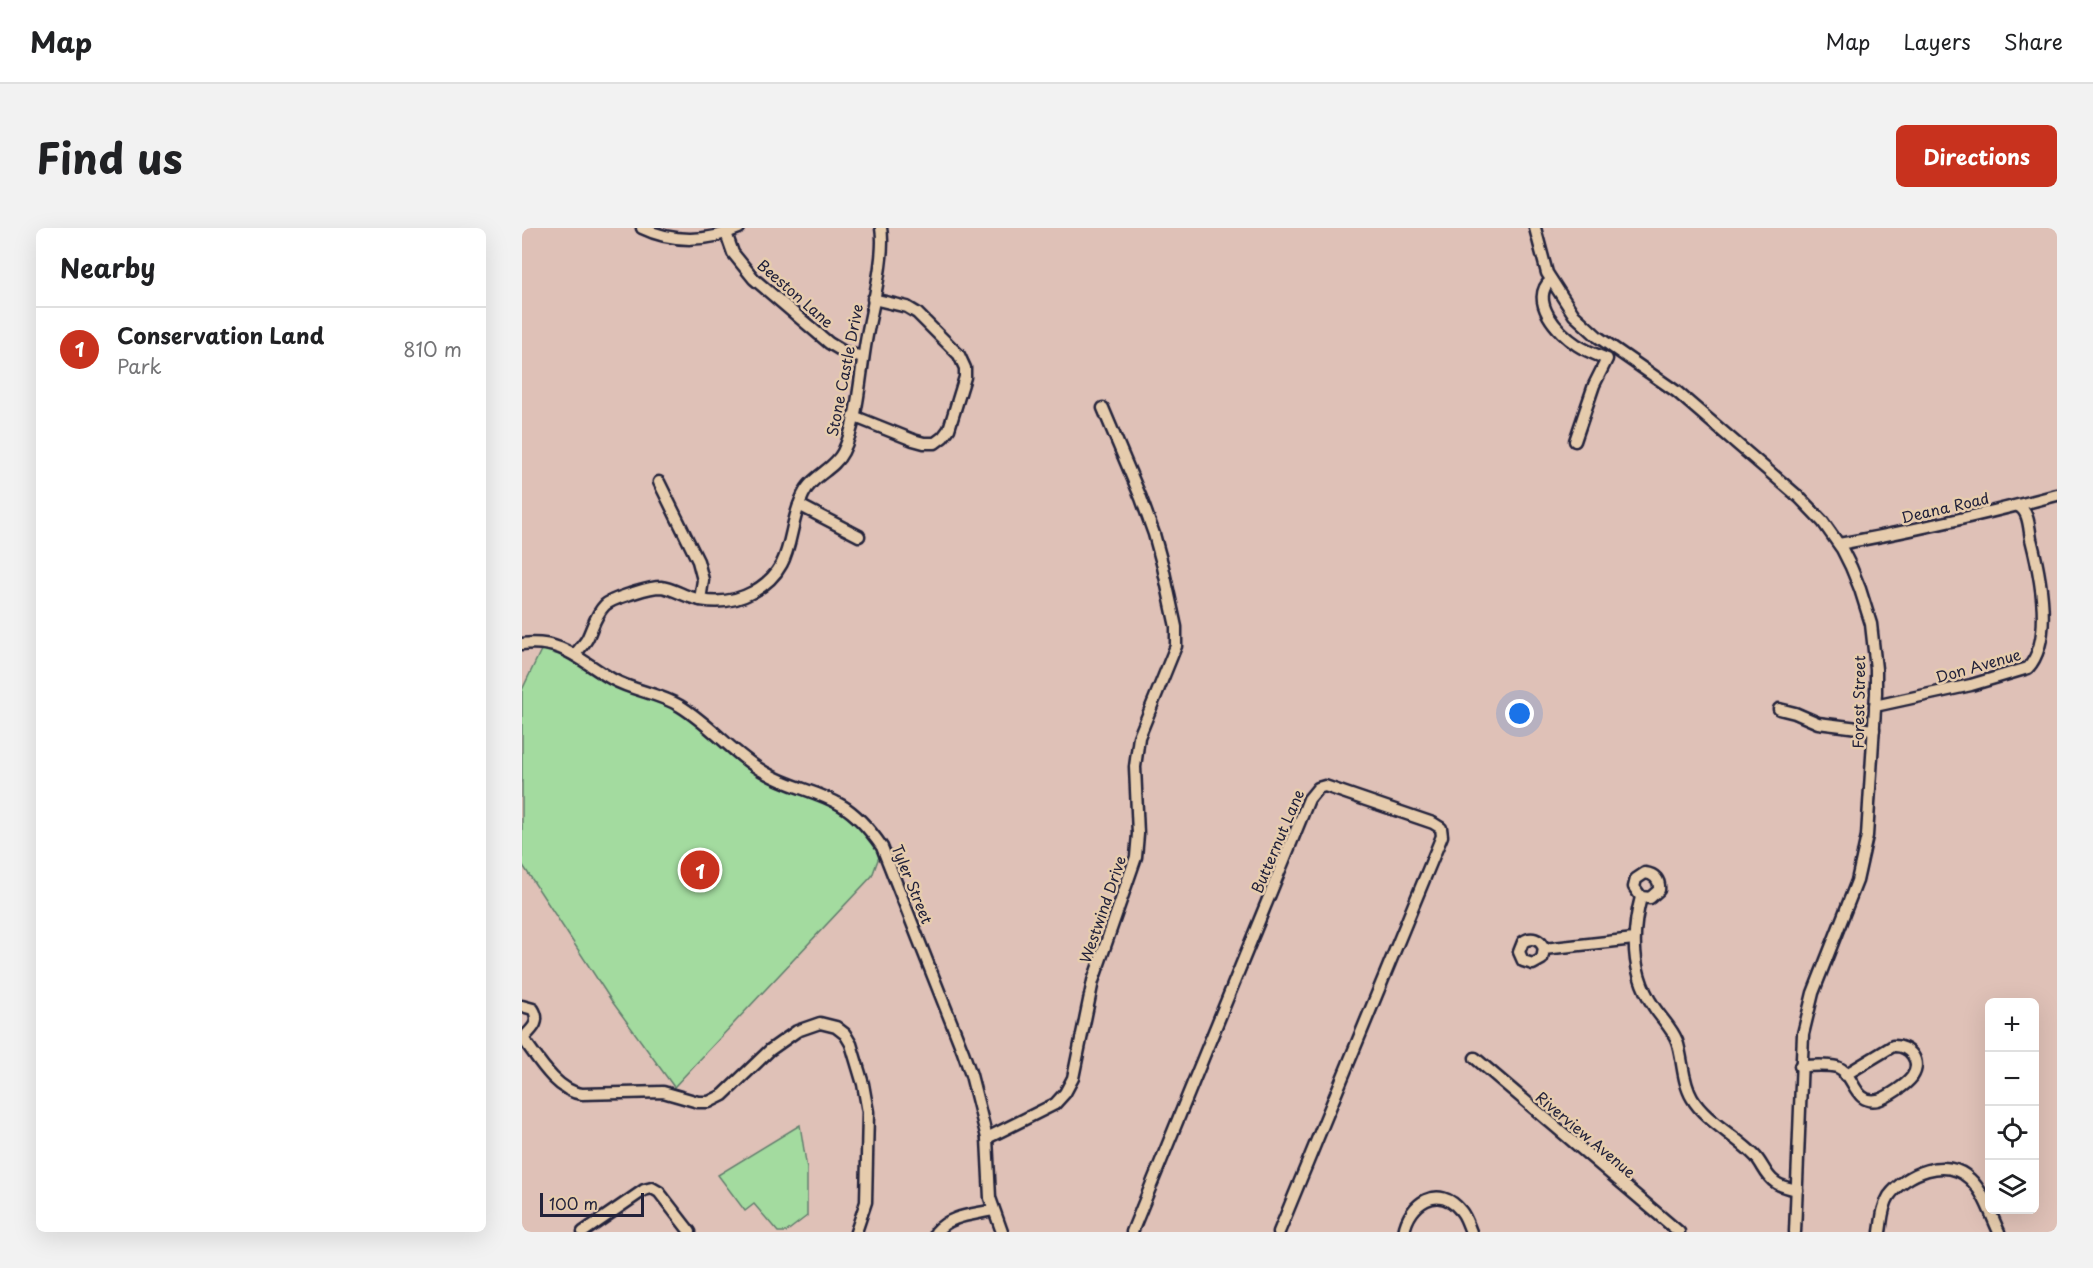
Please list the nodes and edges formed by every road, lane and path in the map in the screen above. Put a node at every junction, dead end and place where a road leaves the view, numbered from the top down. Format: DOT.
graph roads {
  1 [pos="739,228"];
  2 [pos="881,228"];
  3 [pos="1535,228"];
  4 [pos="647,229"];
  5 [pos="726,233"];
  6 [pos="1551,280"];
  7 [pos="873,299"];
  8 [pos="1612,348"];
  9 [pos="863,357"];
  10 [pos="1607,358"];
  11 [pos="1103,408"];
  12 [pos="853,416"];
  13 [pos="1575,441"];
  14 [pos="659,482"];
  15 [pos="2057,495"];
  16 [pos="799,505"];
  17 [pos="2018,506"];
  18 [pos="859,536"];
  19 [pos="1839,544"];
  20 [pos="700,600"];
  21 [pos="522,644"];
  22 [pos="577,651"];
  23 [pos="1875,706"];
  24 [pos="1779,709"];
  25 [pos="1874,730"];
  26 [pos="1641,897"];
  27 [pos="1634,939"];
  28 [pos="1544,949"];
  29 [pos="522,1006"];
  30 [pos="523,1038"];
  31 [pos="1475,1058"];
  32 [pos="1800,1066"];
  33 [pos="1845,1075"];
  34 [pos="987,1138"];
  35 [pos="1797,1190"];
  36 [pos="993,1210"];
  37 [pos="583,1232"];
  38 [pos="690,1232"];
  39 [pos="856,1232"];
  40 [pos="936,1232"];
  41 [pos="1002,1232"];
  42 [pos="1132,1232"];
  43 [pos="1280,1232"];
  44 [pos="1404,1232"];
  45 [pos="1470,1232"];
  46 [pos="1679,1232"];
  47 [pos="1794,1232"];
  48 [pos="1880,1232"];
  49 [pos="1999,1232"];
  1 -- 5 [label="street"];
  2 -- 7 [label="street, Stone Castle Drive"];
  3 -- 6 [label="street, Forest Street"];
  4 -- 5 [label="street"];
  5 -- 9 [label="street, Beeston Lane"];
  6 -- 8 [label="street, Forest Street"];
  6 -- 10 [label="street"];
  7 -- 9 [label="street, Stone Castle Drive"];
  7 -- 12 [label="street"];
  8 -- 10 [label="street"];
  8 -- 19 [label="street, Forest Street"];
  9 -- 12 [label="street, Stone Castle Drive"];
  10 -- 13 [label="street"];
  11 -- 34 [label="street, Westwind Drive"];
  12 -- 16 [label="street, Stone Castle Drive"];
  14 -- 20 [label="street"];
  15 -- 17 [label="street, Deana Road"];
  16 -- 18 [label="street"];
  16 -- 20 [label="street, Stone Castle Drive"];
  17 -- 19 [label="street, Deana Road"];
  17 -- 23 [label="street, Don Avenue"];
  19 -- 23 [label="street, Forest Street"];
  20 -- 22 [label="street, Stone Castle Drive"];
  21 -- 22 [label="street, Tyler Street"];
  22 -- 34 [label="street, Tyler Street"];
  23 -- 25 [label="street, Forest Street"];
  24 -- 25 [label="street"];
  25 -- 32 [label="street, Forest Street"];
  26 -- 27 [label="street"];
  27 -- 28 [label="street"];
  27 -- 35 [label="street"];
  29 -- 30 [label="street"];
  30 -- 39 [label="street"];
  31 -- 46 [label="street, Riverview Avenue"];
  32 -- 33 [label="street"];
  32 -- 35 [label="street, Forest Street"];
  33 -- 33 [label="street"];
  34 -- 36 [label="street, Tyler Street"];
  35 -- 47 [label="street, Forest Street"];
  36 -- 40 [label="street"];
  36 -- 41 [label="street, Tyler Street"];
  37 -- 38 [label="street"];
  42 -- 43 [label="street, Butternut Lane"];
  44 -- 45 [label="street"];
  48 -- 49 [label="street"];
}
